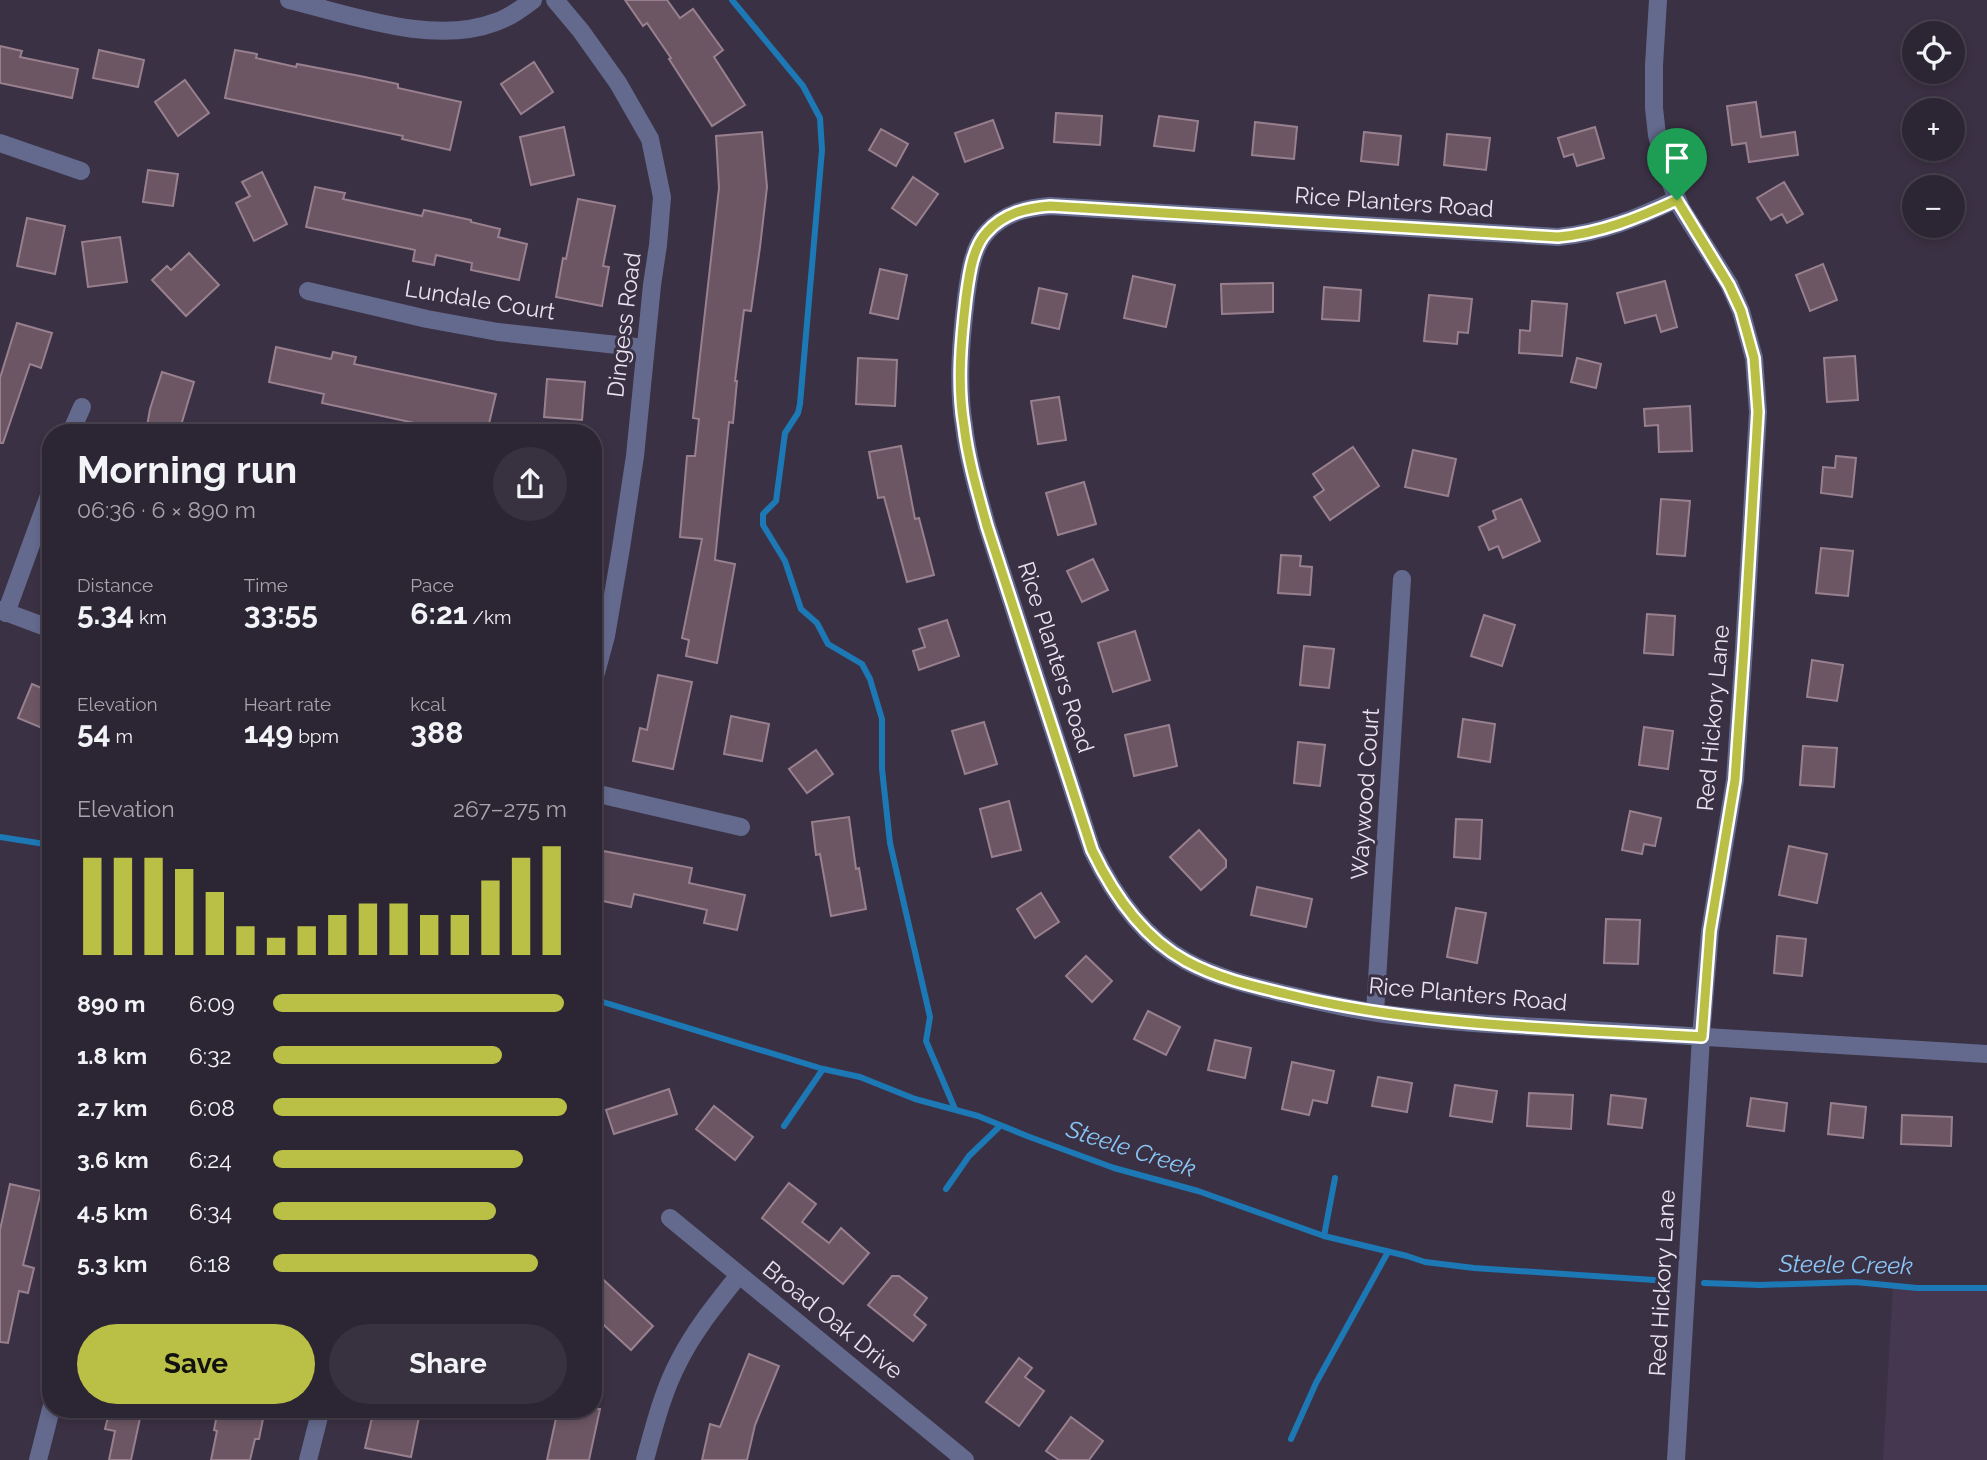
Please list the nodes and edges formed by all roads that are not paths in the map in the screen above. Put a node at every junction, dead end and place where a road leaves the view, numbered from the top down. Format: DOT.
graph roads {
  1 [pos="289,0"];
  2 [pos="533,0"];
  3 [pos="555,0"];
  4 [pos="1658,0"];
  5 [pos="0,144"];
  6 [pos="81,171"];
  7 [pos="1677,200"];
  8 [pos="308,291"];
  9 [pos="645,348"];
  10 [pos="82,407"];
  11 [pos="75,424"];
  12 [pos="42,513"];
  13 [pos="1402,579"];
  14 [pos="3,611"];
  15 [pos="42,626"];
  16 [pos="602,651"];
  17 [pos="602,794"];
  18 [pos="741,827"];
  19 [pos="1375,1012"];
  20 [pos="1702,1037"];
  21 [pos="1987,1054"];
  22 [pos="670,1218"];
  23 [pos="739,1275"];
  24 [pos="49,1418"];
  25 [pos="319,1418"];
  26 [pos="38,1460"];
  27 [pos="308,1460"];
  28 [pos="645,1460"];
  29 [pos="965,1460"];
  30 [pos="1676,1460"];
  1 -- 2 [label="street"];
  3 -- 9 [label="street, Dingess Road"];
  4 -- 7 [label="street, Red Hickory Lane"];
  5 -- 6 [label="street"];
  7 -- 19 [label="street, Rice Planters Road"];
  7 -- 20 [label="street, Red Hickory Lane"];
  8 -- 9 [label="street, Lundale Court"];
  9 -- 16 [label="street, Dingess Road"];
  10 -- 11 [label="street"];
  12 -- 14 [label="street"];
  13 -- 19 [label="street, Waywood Court"];
  14 -- 15 [label="street"];
  17 -- 18 [label="street"];
  19 -- 20 [label="street, Rice Planters Road"];
  20 -- 21 [label="street, Rice Planters Road"];
  20 -- 30 [label="street, Red Hickory Lane"];
  22 -- 23 [label="street, Broad Oak Drive"];
  23 -- 28 [label="street"];
  23 -- 29 [label="street, Broad Oak Drive"];
  24 -- 26 [label="street"];
  25 -- 27 [label="street"];
}
